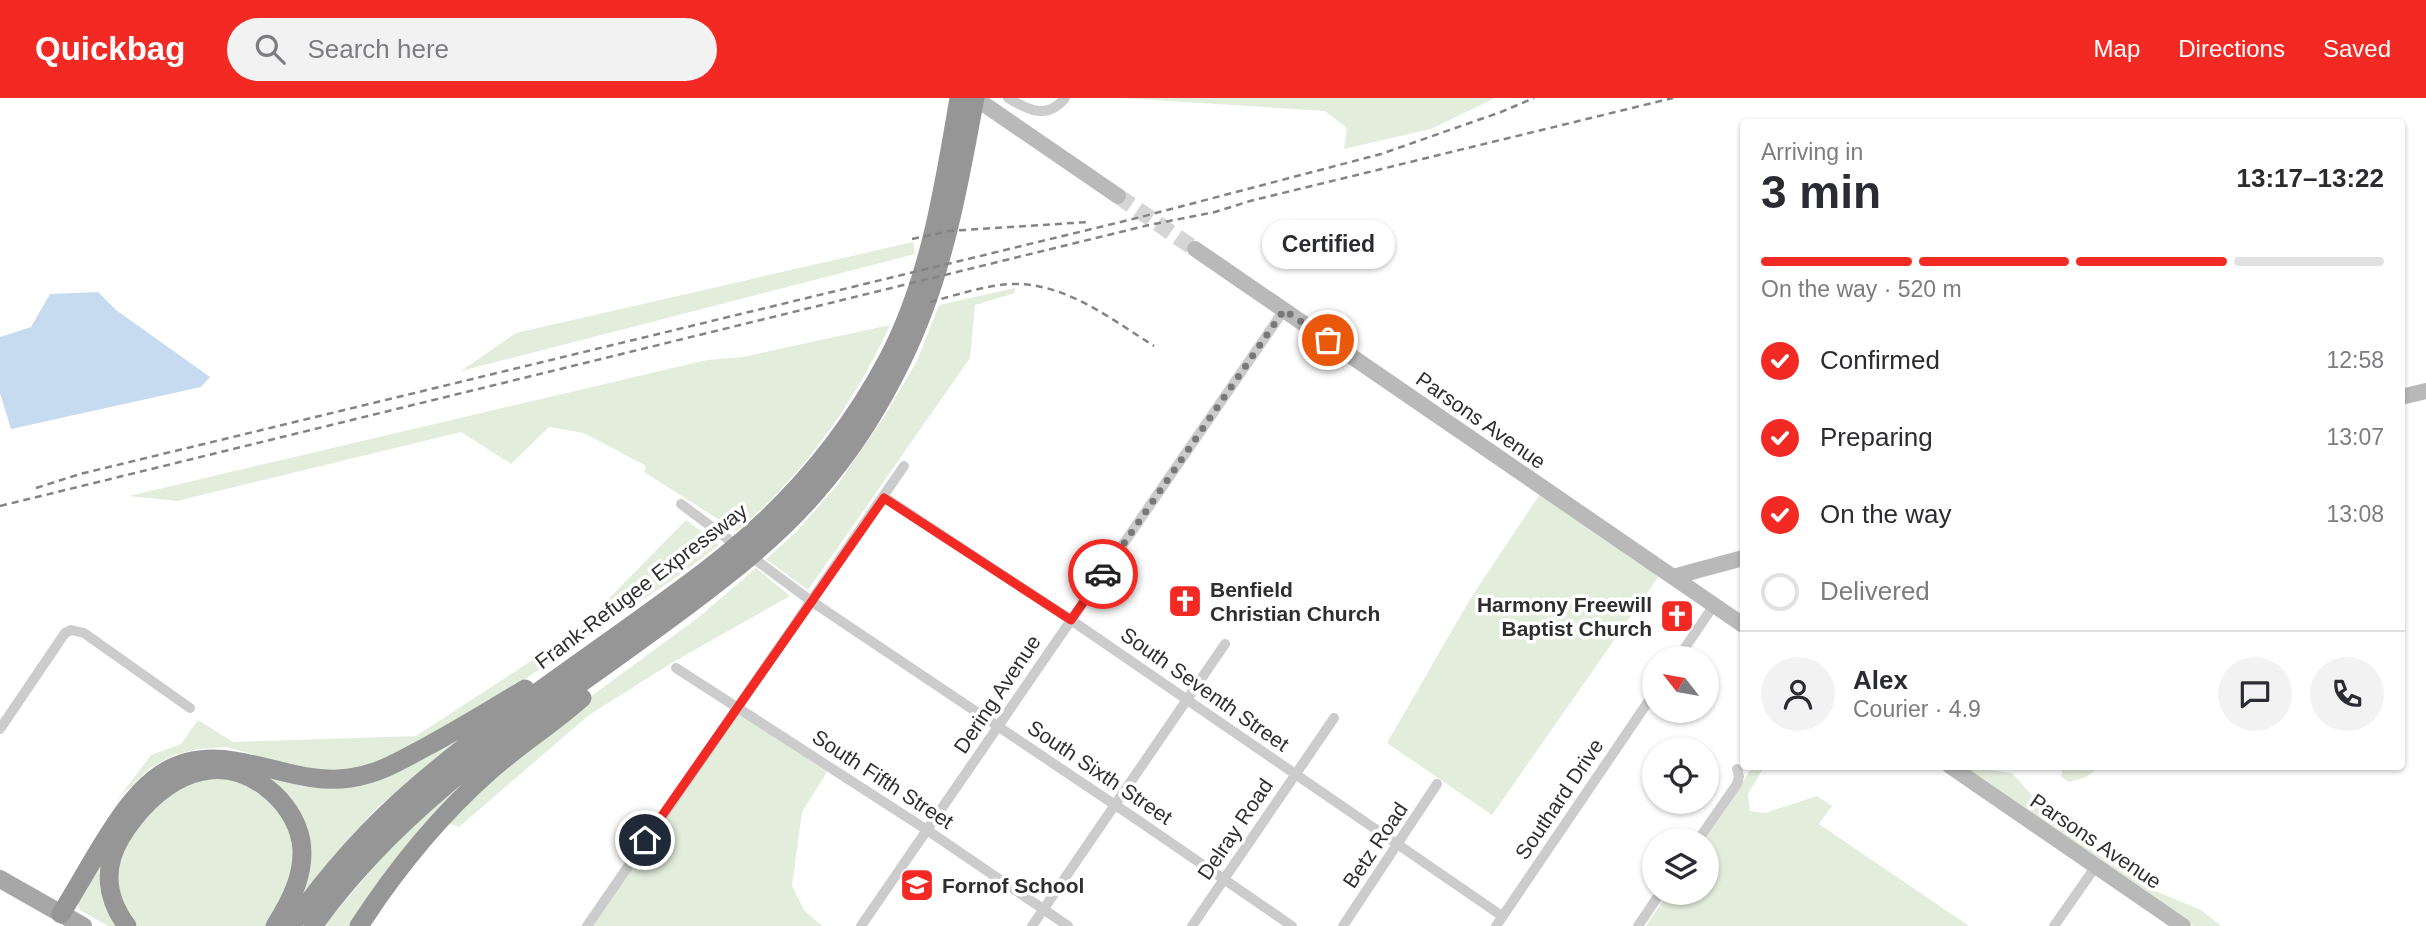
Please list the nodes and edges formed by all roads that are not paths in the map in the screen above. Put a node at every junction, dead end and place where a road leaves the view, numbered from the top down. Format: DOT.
graph roads {
  1 [pos="951,98"];
  2 [pos="959,98"];
  3 [pos="1008,98"];
  4 [pos="1065,98"];
  5 [pos="984,100"];
  6 [pos="945,175"];
  7 [pos="1118,196"];
  8 [pos="1195,249"];
  9 [pos="1284,310"];
  10 [pos="896,358"];
  11 [pos="2426,391"];
  12 [pos="2405,396"];
  13 [pos="904,466"];
  14 [pos="884,498"];
  15 [pos="681,505"];
  16 [pos="1740,559"];
  17 [pos="723,568"];
  18 [pos="1673,577"];
  19 [pos="811,601"];
  20 [pos="1714,605"];
  21 [pos="1071,620"];
  22 [pos="1740,623"];
  23 [pos="657,628"];
  24 [pos="1225,644"];
  25 [pos="1686,646"];
  26 [pos="676,668"];
  27 [pos="565,673"];
  28 [pos="1188,699"];
  29 [pos="738,706"];
  30 [pos="190,708"];
  31 [pos="1642,711"];
  32 [pos="1334,718"];
  33 [pos="998,726"];
  34 [pos="0,729"];
  35 [pos="1737,769"];
  36 [pos="1956,770"];
  37 [pos="1296,774"];
  38 [pos="1437,785"];
  39 [pos="1115,805"];
  40 [pos="1706,828"];
  41 [pos="927,830"];
  42 [pos="1399,845"];
  43 [pos="2096,866"];
  44 [pos="0,879"];
  45 [pos="1223,879"];
  46 [pos="1652,905"];
  47 [pos="1043,909"];
  48 [pos="61,914"];
  49 [pos="1503,916"];
  50 [pos="83,926"];
  51 [pos="127,926"];
  52 [pos="275,926"];
  53 [pos="292,926"];
  54 [pos="313,926"];
  55 [pos="359,926"];
  56 [pos="587,926"];
  57 [pos="861,926"];
  58 [pos="1032,926"];
  59 [pos="1068,926"];
  60 [pos="1192,926"];
  61 [pos="1292,926"];
  62 [pos="1343,926"];
  63 [pos="1496,926"];
  64 [pos="1638,926"];
  65 [pos="2054,926"];
  66 [pos="2183,926"];
  1 -- 6 [label="highway"];
  2 -- 6 [label="highway, Frank-Refugee Expressway"];
  3 -- 4 [label="street"];
  5 -- 7 [label="street"];
  5 -- 10 [label="highway, Frank-Refugee Expressway"];
  6 -- 10 [label="highway, Frank-Refugee Expressway"];
  8 -- 9 [label="street, Parsons Avenue"];
  9 -- 18 [label="street, Parsons Avenue"];
  9 -- 21 [label="street, Dering Avenue"];
  10 -- 17 [label="highway, Frank-Refugee Expressway"];
  11 -- 12 [label="street"];
  13 -- 14 [label="street"];
  14 -- 19 [label="street"];
  14 -- 21 [label="street, South Seventh Street"];
  15 -- 19 [label="street, South Sixth Street"];
  16 -- 18 [label="street"];
  17 -- 23 [label="highway, Frank-Refugee Expressway"];
  17 -- 27 [label="highway, Frank-Refugee Expressway"];
  18 -- 20 [label="street, Parsons Avenue"];
  19 -- 29 [label="street"];
  19 -- 33 [label="street, South Sixth Street"];
  20 -- 22 [label="street, Parsons Avenue"];
  20 -- 25 [label="street"];
  21 -- 28 [label="street, South Seventh Street"];
  21 -- 33 [label="street, Dering Avenue"];
  23 -- 54 [label="highway, Frank-Refugee Expressway"];
  23 -- 55 [label="highway"];
  24 -- 28 [label="street"];
  26 -- 29 [label="street, South Fifth Street"];
  27 -- 48 [label="highway"];
  27 -- 53 [label="highway, Frank-Refugee Expressway"];
  28 -- 37 [label="street, South Seventh Street"];
  28 -- 39 [label="street"];
  29 -- 41 [label="street, South Fifth Street"];
  29 -- 56 [label="street"];
  30 -- 34 [label="street"];
  31 -- 49 [label="street, Southard Drive"];
  32 -- 37 [label="street, Delray Road"];
  33 -- 39 [label="street, South Sixth Street"];
  33 -- 41 [label="street, Dering Avenue"];
  35 -- 40 [label="street"];
  36 -- 43 [label="street, Parsons Avenue"];
  37 -- 42 [label="street, South Seventh Street"];
  37 -- 45 [label="street, Delray Road"];
  38 -- 42 [label="street, Betz Road"];
  39 -- 45 [label="street, South Sixth Street"];
  39 -- 47 [label="street"];
  41 -- 47 [label="street, South Fifth Street"];
  41 -- 57 [label="street, Dering Avenue"];
  42 -- 49 [label="street, South Seventh Street"];
  42 -- 62 [label="street, Betz Road"];
  43 -- 65 [label="street"];
  43 -- 66 [label="street, Parsons Avenue"];
  44 -- 48 [label="main road"];
  45 -- 60 [label="street, Delray Road"];
  45 -- 61 [label="street, South Sixth Street"];
  46 -- 64 [label="street"];
  47 -- 58 [label="street"];
  47 -- 59 [label="street, South Fifth Street"];
  48 -- 50 [label="main road"];
  49 -- 63 [label="street, Southard Drive"];
  51 -- 52 [label="highway"];
}
